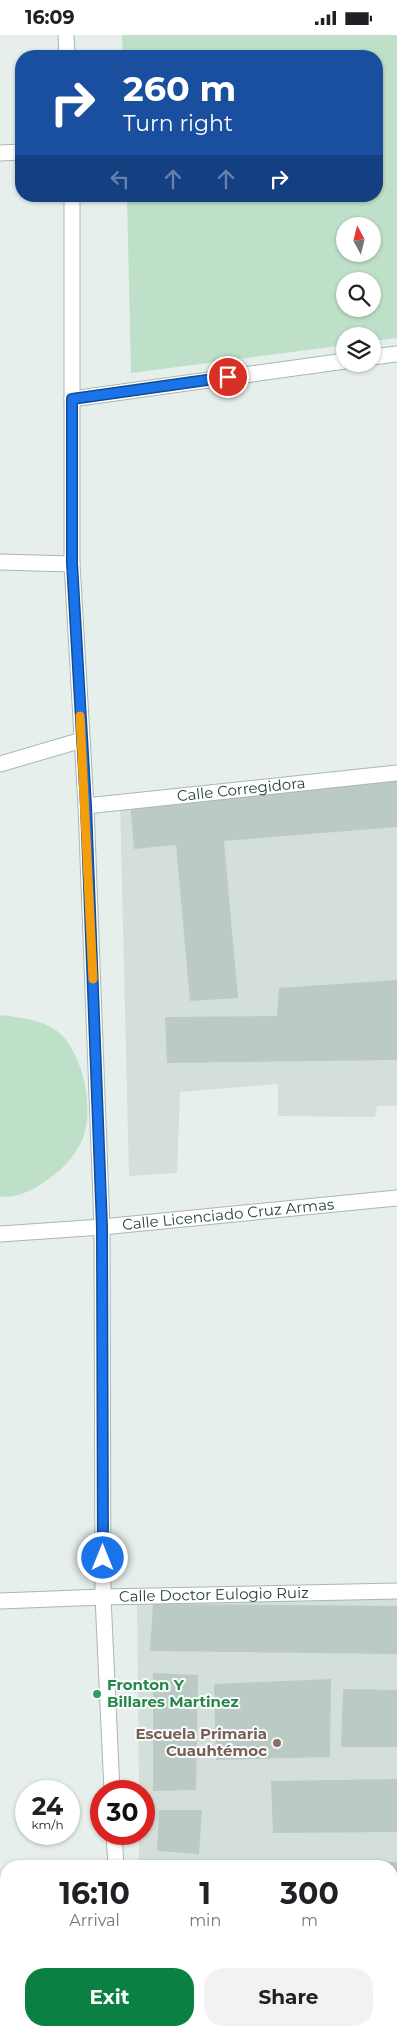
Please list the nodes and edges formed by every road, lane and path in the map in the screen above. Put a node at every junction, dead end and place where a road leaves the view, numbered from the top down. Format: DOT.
graph roads {
  1 [pos="66,35"];
  2 [pos="67,50"];
  3 [pos="15,152"];
  4 [pos="0,153"];
  5 [pos="72,202"];
  6 [pos="397,354"];
  7 [pos="381,356"];
  8 [pos="336,362"];
  9 [pos="72,399"];
  10 [pos="0,562"];
  11 [pos="72,563"];
  12 [pos="82,740"];
  13 [pos="0,764"];
  14 [pos="397,773"];
  15 [pos="86,806"];
  16 [pos="397,1198"];
  17 [pos="102,1227"];
  18 [pos="0,1234"];
  19 [pos="397,1591"];
  20 [pos="103,1597"];
  21 [pos="0,1601"];
  22 [pos="111,1780"];
  23 [pos="115,1845"];
  24 [pos="116,1860"];
  1 -- 2 [label="street"];
  3 -- 4 [label="street"];
  5 -- 9 [label="street"];
  6 -- 7 [label="street"];
  8 -- 9 [label="street"];
  9 -- 11 [label="street"];
  10 -- 11 [label="street"];
  11 -- 12 [label="street"];
  12 -- 13 [label="street"];
  12 -- 15 [label="street"];
  14 -- 15 [label="street, Calle Corregidora"];
  15 -- 17 [label="street"];
  16 -- 17 [label="street, Calle Licenciado Cruz Armas"];
  17 -- 18 [label="street, Calle Licenciado Cruz Armas"];
  17 -- 20 [label="street"];
  19 -- 20 [label="street, Calle Doctor Eulogio Ruiz"];
  20 -- 21 [label="street, Calle Doctor Eulogio Ruiz"];
  20 -- 22 [label="street"];
  23 -- 24 [label="street"];
}
